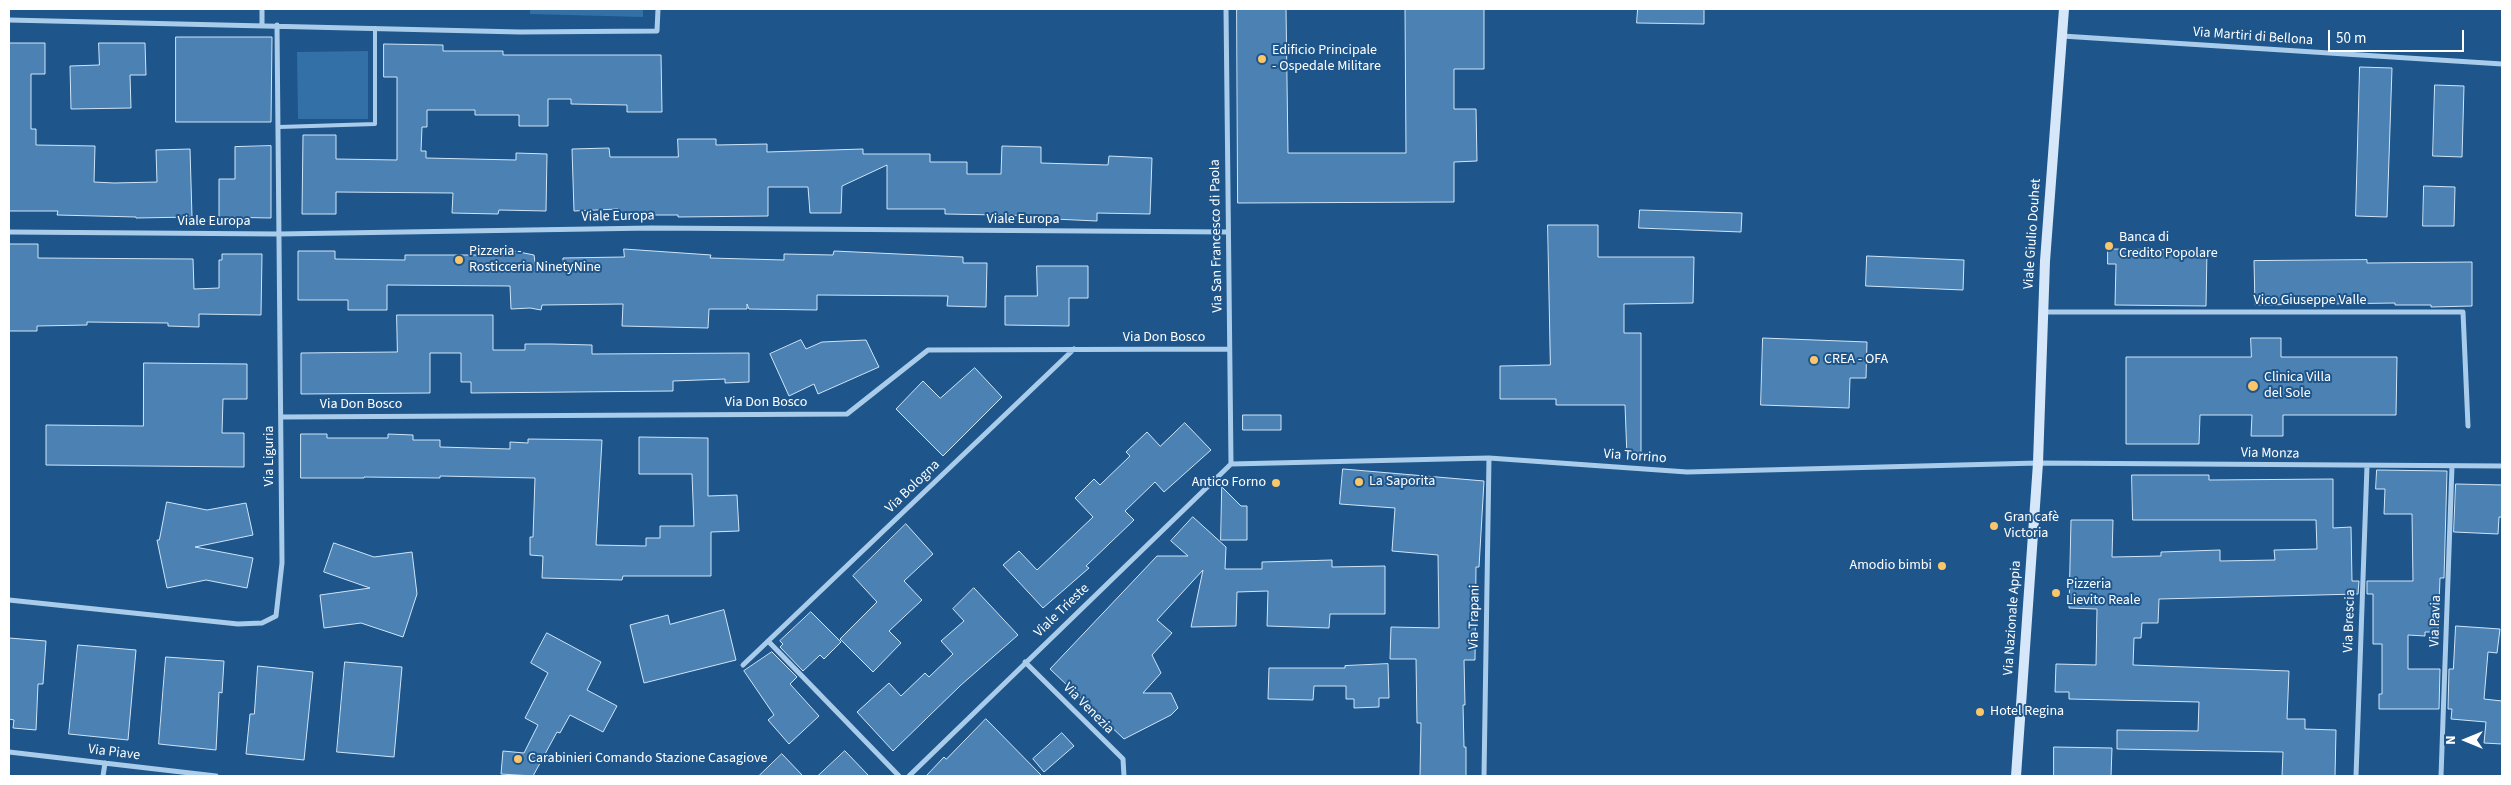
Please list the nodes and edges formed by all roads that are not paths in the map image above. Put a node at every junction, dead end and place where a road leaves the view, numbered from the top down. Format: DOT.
graph roads {
  1 [pos="262,9"];
  2 [pos="658,9"];
  3 [pos="1226,9"];
  4 [pos="2064,9"];
  5 [pos="9,20"];
  6 [pos="277,25"];
  7 [pos="262,26"];
  8 [pos="375,27"];
  9 [pos="2062,36"];
  10 [pos="2502,64"];
  11 [pos="279,127"];
  12 [pos="9,232"];
  13 [pos="1228,232"];
  14 [pos="279,234"];
  15 [pos="2042,312"];
  16 [pos="1074,349"];
  17 [pos="1229,349"];
  18 [pos="282,417"];
  19 [pos="2468,426"];
  20 [pos="1489,458"];
  21 [pos="2038,462"];
  22 [pos="1231,464"];
  23 [pos="2367,466"];
  24 [pos="2452,466"];
  25 [pos="2502,466"];
  26 [pos="9,600"];
  27 [pos="768,642"];
  28 [pos="1025,662"];
  29 [pos="743,665"];
  30 [pos="9,752"];
  31 [pos="105,763"];
  32 [pos="103,776"];
  33 [pos="216,776"];
  34 [pos="899,776"];
  35 [pos="909,776"];
  36 [pos="1124,776"];
  37 [pos="1484,776"];
  38 [pos="2016,776"];
  39 [pos="2356,776"];
  40 [pos="2441,776"];
  1 -- 7 [label="street"];
  2 -- 8 [label="street"];
  3 -- 13 [label="street, Via San Francesco di Paola"];
  4 -- 9 [label="main road, Viale Giulio Douhet"];
  5 -- 7 [label="street"];
  6 -- 7 [label="street"];
  6 -- 8 [label="street"];
  6 -- 11 [label="street, Via Liguria"];
  8 -- 11 [label="lane"];
  9 -- 10 [label="street, Via Martiri di Bellona"];
  9 -- 15 [label="main road, Viale Giulio Douhet"];
  11 -- 14 [label="street, Via Liguria"];
  12 -- 14 [label="street, Viale Europa"];
  13 -- 14 [label="street, Viale Europa"];
  13 -- 17 [label="street, Via San Francesco di Paola"];
  14 -- 18 [label="street, Via Liguria"];
  15 -- 19 [label="street, Vico Giuseppe Valle"];
  15 -- 21 [label="main road, Viale Giulio Douhet"];
  16 -- 17 [label="street, Via Don Bosco"];
  16 -- 18 [label="street, Via Don Bosco"];
  16 -- 27 [label="street, Via Bologna"];
  17 -- 22 [label="street, Via San Francesco di Paola"];
  18 -- 26 [label="street, Via Liguria"];
  20 -- 21 [label="street, Via Torrino"];
  20 -- 22 [label="street, Via Torrino"];
  20 -- 37 [label="street, Via Trapani"];
  21 -- 23 [label="street, Via Monza"];
  21 -- 38 [label="main road, Via Nazionale Appia"];
  22 -- 28 [label="street, Viale Trieste"];
  23 -- 24 [label="street, Via Monza"];
  23 -- 39 [label="street, Via Brescia"];
  24 -- 25 [label="street, Via Monza"];
  24 -- 40 [label="street, Via Pavia"];
  27 -- 29 [label="street, Via Bologna"];
  27 -- 34 [label="street"];
  28 -- 35 [label="street, Viale Trieste"];
  28 -- 36 [label="street, Via Venezia"];
  30 -- 31 [label="street, Via Piave"];
  31 -- 32 [label="street"];
  31 -- 33 [label="street, Via Piave"];
}
